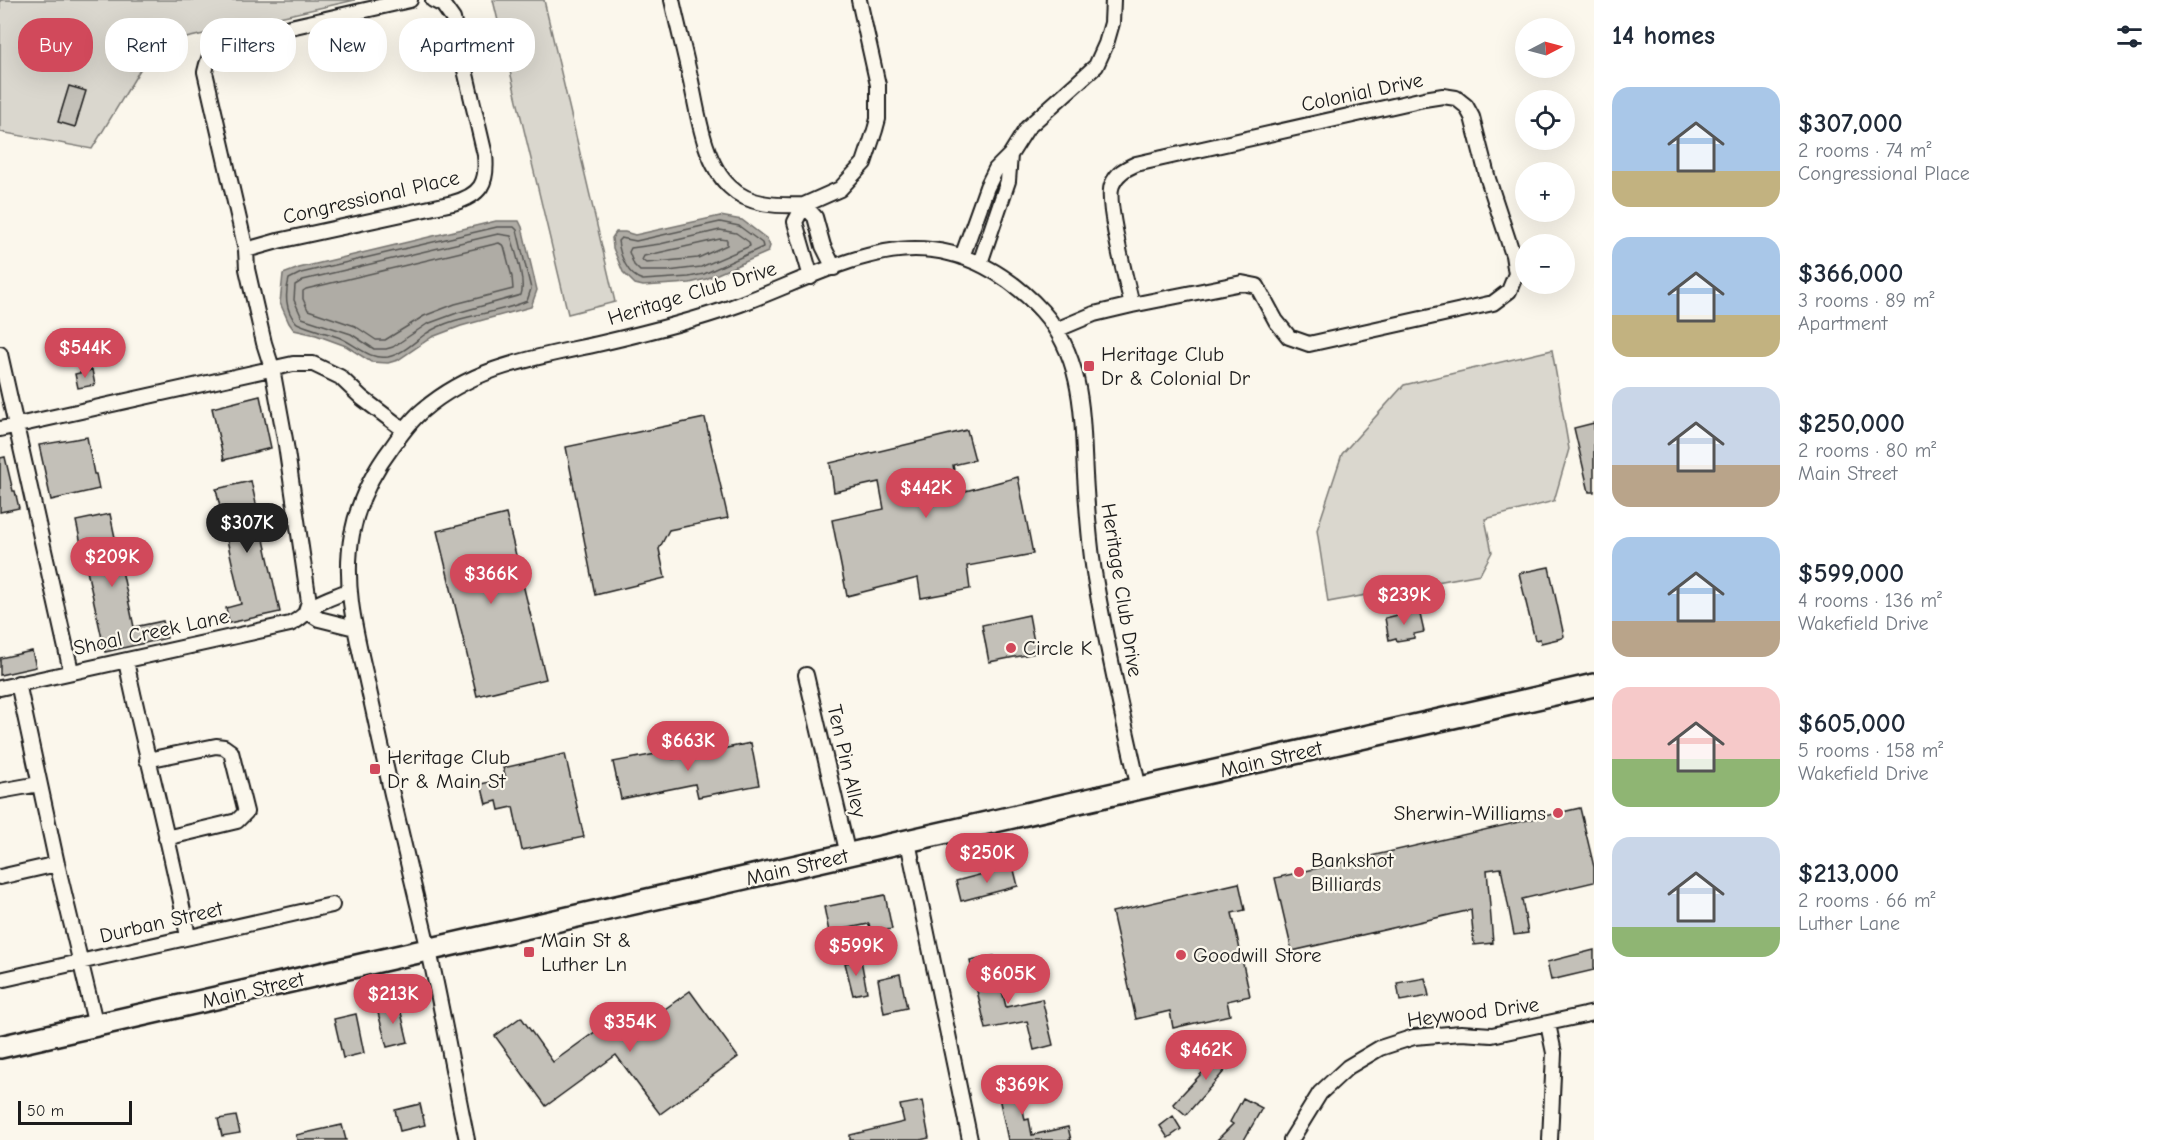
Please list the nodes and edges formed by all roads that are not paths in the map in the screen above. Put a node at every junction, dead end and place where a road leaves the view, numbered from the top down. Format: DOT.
graph roads {
  1 [pos="410,0"];
  2 [pos="433,0"];
  3 [pos="672,0"];
  4 [pos="859,0"];
  5 [pos="1113,0"];
  6 [pos="1010,155"];
  7 [pos="804,205"];
  8 [pos="246,250"];
  9 [pos="962,257"];
  10 [pos="980,263"];
  11 [pos="834,267"];
  12 [pos="811,277"];
  13 [pos="1132,304"];
  14 [pos="1056,330"];
  15 [pos="0,354"];
  16 [pos="272,368"];
  17 [pos="16,425"];
  18 [pos="0,429"];
  19 [pos="404,430"];
  20 [pos="349,590"];
  21 [pos="306,611"];
  22 [pos="355,628"];
  23 [pos="126,660"];
  24 [pos="70,671"];
  25 [pos="806,675"];
  26 [pos="18,683"];
  27 [pos="1594,685"];
  28 [pos="0,688"];
  29 [pos="147,760"];
  30 [pos="39,784"];
  31 [pos="1139,789"];
  32 [pos="0,791"];
  33 [pos="166,838"];
  34 [pos="908,842"];
  35 [pos="848,855"];
  36 [pos="57,864"];
  37 [pos="0,877"];
  38 [pos="332,905"];
  39 [pos="188,937"];
  40 [pos="429,950"];
  41 [pos="81,962"];
  42 [pos="0,980"];
  43 [pos="1594,1013"];
  44 [pos="1548,1024"];
  45 [pos="96,1026"];
  46 [pos="0,1047"];
  47 [pos="467,1140"];
  48 [pos="970,1140"];
  49 [pos="1291,1140"];
  50 [pos="1550,1140"];
  1 -- 8 [label="street"];
  2 -- 8 [label="street, Congressional Place"];
  3 -- 7 [label="street"];
  4 -- 7 [label="street"];
  5 -- 6 [label="street"];
  6 -- 9 [label="street"];
  6 -- 10 [label="street"];
  7 -- 11 [label="street"];
  7 -- 12 [label="street"];
  8 -- 16 [label="street"];
  9 -- 10 [label="street, Heritage Club Drive"];
  9 -- 11 [label="street, Heritage Club Drive"];
  10 -- 14 [label="street, Heritage Club Drive"];
  11 -- 12 [label="street, Heritage Club Drive"];
  12 -- 19 [label="street, Heritage Club Drive"];
  13 -- 13 [label="street, Colonial Drive"];
  13 -- 14 [label="street, Colonial Drive"];
  14 -- 31 [label="street, Heritage Club Drive"];
  15 -- 17 [label="street"];
  16 -- 17 [label="street"];
  16 -- 19 [label="street"];
  16 -- 21 [label="street"];
  17 -- 18 [label="street"];
  17 -- 24 [label="street"];
  19 -- 20 [label="street, Heritage Club Drive"];
  20 -- 21 [label="street, Shoal Creek Lane"];
  20 -- 22 [label="street, Heritage Club Drive"];
  21 -- 22 [label="street"];
  21 -- 23 [label="street, Shoal Creek Lane"];
  22 -- 40 [label="street, Heritage Club Drive"];
  23 -- 24 [label="street, Shoal Creek Lane"];
  23 -- 29 [label="street"];
  24 -- 26 [label="street, Shoal Creek Lane"];
  25 -- 35 [label="street, Ten Pin Alley"];
  26 -- 28 [label="street, Shoal Creek Lane"];
  26 -- 30 [label="street"];
  27 -- 31 [label="main road, Main Street"];
  29 -- 33 [label="street"];
  29 -- 33 [label="street"];
  30 -- 32 [label="street"];
  30 -- 36 [label="street"];
  31 -- 34 [label="main road, Main Street"];
  33 -- 39 [label="street"];
  34 -- 35 [label="main road, Main Street"];
  34 -- 48 [label="street"];
  35 -- 40 [label="main road, Main Street"];
  36 -- 37 [label="street"];
  36 -- 41 [label="street"];
  38 -- 39 [label="street, Durban Street"];
  39 -- 41 [label="street, Durban Street"];
  40 -- 45 [label="main road, Main Street"];
  40 -- 47 [label="street, Heritage Club Drive"];
  41 -- 42 [label="street, Durban Street"];
  41 -- 45 [label="street"];
  43 -- 44 [label="street, Heywood Drive"];
  44 -- 49 [label="street, Heywood Drive"];
  44 -- 50 [label="street"];
  45 -- 46 [label="main road, Main Street"];
}
